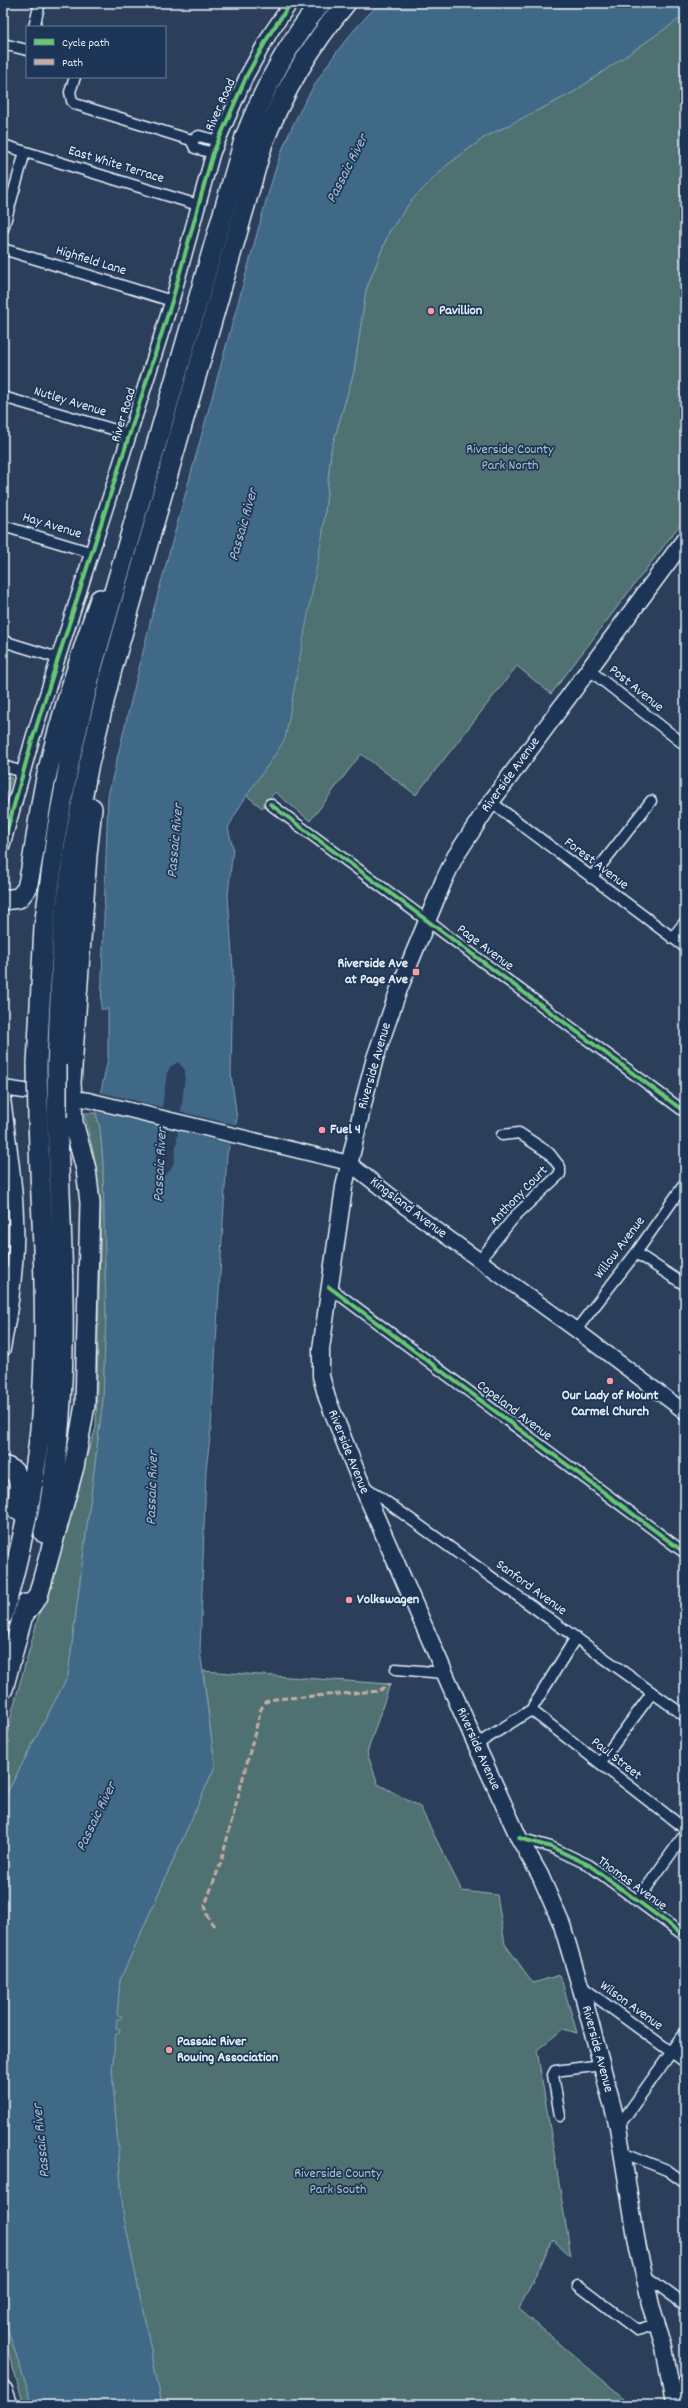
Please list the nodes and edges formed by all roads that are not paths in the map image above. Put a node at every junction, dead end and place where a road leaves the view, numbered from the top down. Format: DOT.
graph roads {
  1 [pos="40,3"];
  2 [pos="291,3"];
  3 [pos="321,3"];
  4 [pos="346,3"];
  5 [pos="34,26"];
  6 [pos="3,44"];
  7 [pos="26,50"];
  8 [pos="75,78"];
  9 [pos="190,140"];
  10 [pos="218,141"];
  11 [pos="3,145"];
  12 [pos="25,152"];
  13 [pos="213,153"];
  14 [pos="198,205"];
  15 [pos="3,228"];
  16 [pos="3,249"];
  17 [pos="172,301"];
  18 [pos="3,397"];
  19 [pos="129,434"];
  20 [pos="154,451"];
  21 [pos="3,526"];
  22 [pos="684,541"];
  23 [pos="93,553"];
  24 [pos="3,641"];
  25 [pos="58,658"];
  26 [pos="588,669"];
  27 [pos="111,673"];
  28 [pos="685,745"];
  29 [pos="3,766"];
  30 [pos="23,772"];
  31 [pos="651,801"];
  32 [pos="491,802"];
  33 [pos="270,804"];
  34 [pos="3,845"];
  35 [pos="591,878"];
  36 [pos="3,900"];
  37 [pos="427,919"];
  38 [pos="685,922"];
  39 [pos="672,938"];
  40 [pos="685,947"];
  41 [pos="3,1088"];
  42 [pos="3,1098"];
  43 [pos="80,1098"];
  44 [pos="685,1112"];
  45 [pos="502,1135"];
  46 [pos="349,1163"];
  47 [pos="685,1183"];
  48 [pos="636,1253"];
  49 [pos="479,1261"];
  50 [pos="9,1272"];
  51 [pos="685,1285"];
  52 [pos="329,1287"];
  53 [pos="576,1330"];
  54 [pos="3,1349"];
  55 [pos="685,1412"];
  56 [pos="3,1466"];
  57 [pos="361,1483"];
  58 [pos="685,1553"];
  59 [pos="3,1586"];
  60 [pos="3,1615"];
  61 [pos="23,1616"];
  62 [pos="576,1638"];
  63 [pos="396,1669"];
  64 [pos="444,1673"];
  65 [pos="3,1689"];
  66 [pos="652,1693"];
  67 [pos="531,1710"];
  68 [pos="685,1716"];
  69 [pos="476,1745"];
  70 [pos="600,1763"];
  71 [pos="685,1829"];
  72 [pos="685,1834"];
  73 [pos="519,1838"];
  74 [pos="637,1901"];
  75 [pos="685,1936"];
  76 [pos="581,1986"];
  77 [pos="685,2033"];
  78 [pos="671,2052"];
  79 [pos="685,2062"];
  80 [pos="602,2065"];
  81 [pos="560,2116"];
  82 [pos="618,2127"];
  83 [pos="622,2152"];
  84 [pos="685,2183"];
  85 [pos="643,2274"];
  86 [pos="578,2285"];
  87 [pos="685,2305"];
  88 [pos="657,2324"];
  89 [pos="3,2391"];
  90 [pos="8,2405"];
  91 [pos="674,2405"];
  1 -- 5 [label="street"];
  2 -- 10 [label="street, River Road"];
  3 -- 20 [label="highway"];
  4 -- 27 [label="highway"];
  6 -- 7 [label="street"];
  8 -- 9 [label="street"];
  9 -- 10 [label="street"];
  9 -- 13 [label="street"];
  10 -- 13 [label="street, River Road"];
  11 -- 12 [label="street, East White Terrace"];
  12 -- 14 [label="street, East White Terrace"];
  12 -- 15 [label="street"];
  13 -- 14 [label="street, River Road"];
  14 -- 17 [label="street, River Road"];
  16 -- 17 [label="street, Highfield Lane"];
  17 -- 19 [label="street, River Road"];
  18 -- 19 [label="street, Nutley Avenue"];
  19 -- 23 [label="street, River Road"];
  20 -- 36 [label="highway"];
  20 -- 60 [label="highway, bridge"];
  21 -- 23 [label="street, Hay Avenue"];
  22 -- 26 [label="main road, Riverside Avenue"];
  23 -- 25 [label="street, River Road"];
  24 -- 25 [label="street"];
  25 -- 30 [label="street, River Road"];
  26 -- 28 [label="street, Post Avenue"];
  26 -- 32 [label="main road, Riverside Avenue"];
  27 -- 43 [label="highway"];
  27 -- 61 [label="highway, bridge"];
  29 -- 30 [label="street"];
  30 -- 34 [label="street, River Road"];
  31 -- 35 [label="street"];
  32 -- 35 [label="street, Forest Avenue"];
  32 -- 37 [label="main road, Riverside Avenue"];
  33 -- 37 [label="street, Page Avenue"];
  35 -- 39 [label="street, Forest Avenue"];
  37 -- 44 [label="street, Page Avenue"];
  37 -- 46 [label="main road, Riverside Avenue"];
  38 -- 39 [label="street"];
  39 -- 40 [label="street, Forest Avenue"];
  41 -- 43 [label="main road, Kingsland Avenue"];
  42 -- 50 [label="main road"];
  43 -- 46 [label="main road, Kingsland Avenue"];
  43 -- 61 [label="highway"];
  45 -- 49 [label="street, Anthony Court"];
  46 -- 49 [label="main road, Kingsland Avenue"];
  46 -- 52 [label="main road, Riverside Avenue"];
  47 -- 48 [label="street, Willow Avenue"];
  48 -- 51 [label="street"];
  48 -- 53 [label="street, Willow Avenue"];
  49 -- 53 [label="main road, Kingsland Avenue"];
  50 -- 54 [label="main road"];
  52 -- 57 [label="main road, Riverside Avenue"];
  52 -- 58 [label="street, Copeland Avenue"];
  53 -- 55 [label="main road, Kingsland Avenue"];
  56 -- 59 [label="highway"];
  57 -- 62 [label="street, Sanford Avenue"];
  57 -- 64 [label="main road, Riverside Avenue"];
  61 -- 65 [label="highway"];
  62 -- 66 [label="street, Sanford Avenue"];
  62 -- 67 [label="street"];
  63 -- 64 [label="street"];
  64 -- 69 [label="main road, Riverside Avenue"];
  66 -- 68 [label="street, Sanford Avenue"];
  66 -- 70 [label="street"];
  67 -- 69 [label="street"];
  67 -- 70 [label="street, Paul Street"];
  69 -- 73 [label="main road, Riverside Avenue"];
  70 -- 71 [label="street, Paul Street"];
  72 -- 74 [label="street"];
  73 -- 74 [label="street, Thomas Avenue"];
  73 -- 76 [label="main road, Riverside Avenue"];
  74 -- 75 [label="street, Thomas Avenue"];
  76 -- 78 [label="street, Wilson Avenue"];
  76 -- 80 [label="main road, Riverside Avenue"];
  77 -- 78 [label="street"];
  78 -- 79 [label="street, Wilson Avenue"];
  78 -- 82 [label="street"];
  80 -- 81 [label="street"];
  80 -- 82 [label="main road, Riverside Avenue"];
  82 -- 83 [label="main road, Riverside Avenue"];
  83 -- 84 [label="street"];
  83 -- 85 [label="main road, Riverside Avenue"];
  85 -- 87 [label="street"];
  85 -- 88 [label="main road, Riverside Avenue"];
  86 -- 88 [label="street"];
  88 -- 91 [label="main road, Riverside Avenue"];
  89 -- 90 [label="highway"];
}
